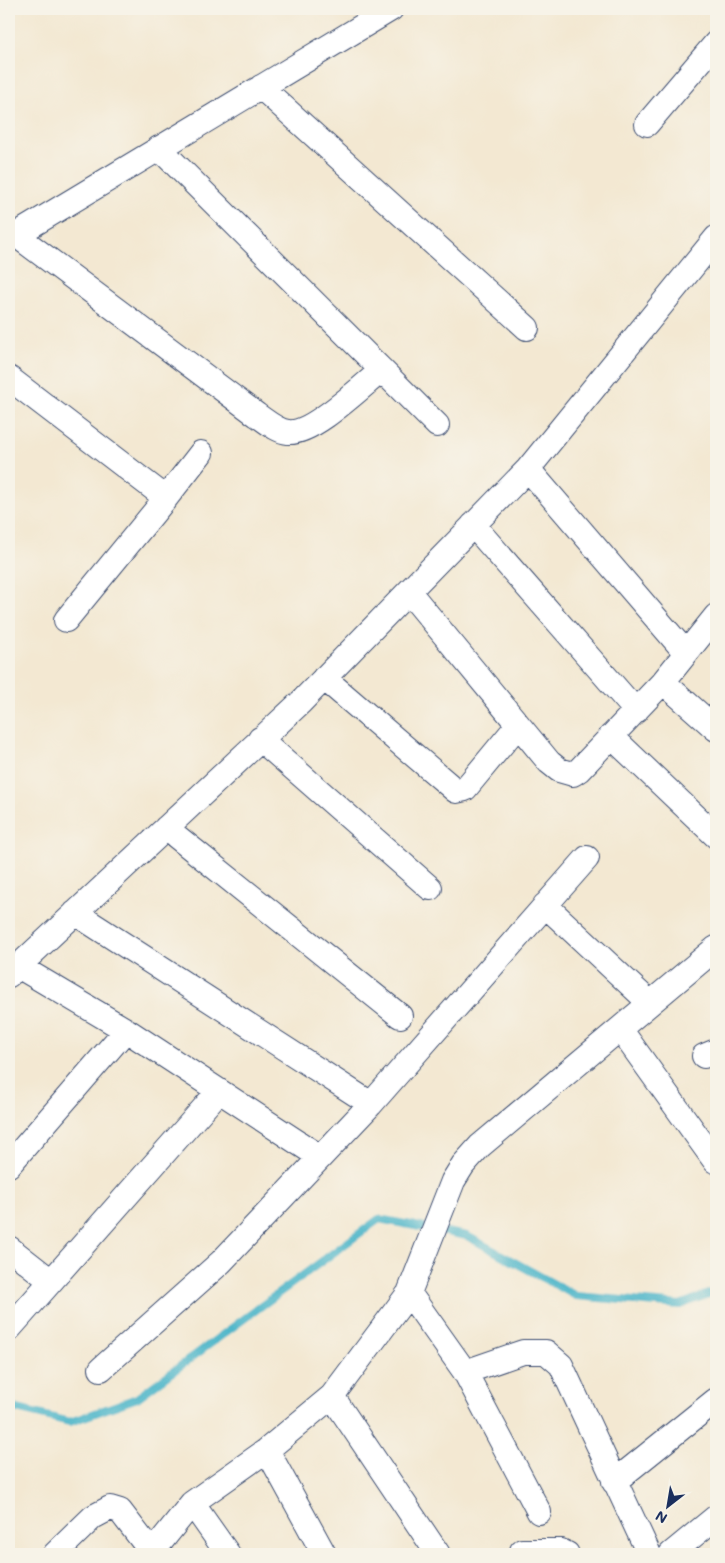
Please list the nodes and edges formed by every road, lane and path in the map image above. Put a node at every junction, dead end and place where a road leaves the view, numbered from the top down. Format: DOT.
graph roads {
  1 [pos="391,9"];
  2 [pos="716,43"];
  3 [pos="261,87"];
  4 [pos="647,124"];
  5 [pos="159,148"];
  6 [pos="12,237"];
  7 [pos="716,238"];
  8 [pos="527,328"];
  9 [pos="382,370"];
  10 [pos="9,378"];
  11 [pos="437,425"];
  12 [pos="201,453"];
  13 [pos="528,469"];
  14 [pos="166,498"];
  15 [pos="473,526"];
  16 [pos="408,592"];
  17 [pos="716,616"];
  18 [pos="66,620"];
  19 [pos="686,653"];
  20 [pos="324,678"];
  21 [pos="663,682"];
  22 [pos="636,711"];
  23 [pos="518,725"];
  24 [pos="715,725"];
  25 [pos="610,736"];
  26 [pos="260,739"];
  27 [pos="166,828"];
  28 [pos="716,836"];
  29 [pos="587,858"];
  30 [pos="430,888"];
  31 [pos="545,905"];
  32 [pos="75,913"];
  33 [pos="716,948"];
  34 [pos="13,970"];
  35 [pos="650,1004"];
  36 [pos="400,1016"];
  37 [pos="620,1029"];
  38 [pos="126,1030"];
  39 [pos="219,1091"];
  40 [pos="371,1104"];
  41 [pos="320,1157"];
  42 [pos="715,1161"];
  43 [pos="9,1165"];
  44 [pos="9,1248"];
  45 [pos="52,1281"];
  46 [pos="409,1293"];
  47 [pos="9,1329"];
  48 [pos="101,1369"];
  49 [pos="465,1372"];
  50 [pos="332,1396"];
  51 [pos="716,1400"];
  52 [pos="266,1450"];
  53 [pos="614,1482"];
  54 [pos="192,1502"];
  55 [pos="540,1512"];
  56 [pos="716,1517"];
  57 [pos="522,1550"];
  58 [pos="55,1554"];
  59 [pos="152,1554"];
  60 [pos="228,1554"];
  61 [pos="324,1554"];
  62 [pos="438,1554"];
  63 [pos="568,1554"];
  64 [pos="649,1554"];
  65 [pos="671,1554"];
  1 -- 3 [label="street"];
  2 -- 4 [label="street"];
  3 -- 5 [label="street"];
  3 -- 8 [label="street"];
  5 -- 6 [label="street"];
  5 -- 9 [label="street"];
  6 -- 9 [label="street"];
  7 -- 13 [label="street"];
  9 -- 11 [label="street"];
  10 -- 14 [label="street"];
  12 -- 14 [label="street"];
  13 -- 15 [label="street"];
  13 -- 19 [label="street"];
  14 -- 18 [label="street"];
  15 -- 16 [label="street"];
  15 -- 22 [label="street"];
  16 -- 20 [label="street"];
  16 -- 23 [label="street"];
  17 -- 19 [label="street"];
  19 -- 21 [label="street"];
  20 -- 23 [label="street"];
  20 -- 26 [label="street"];
  21 -- 22 [label="street"];
  21 -- 24 [label="street"];
  22 -- 25 [label="street"];
  23 -- 25 [label="street"];
  25 -- 28 [label="street"];
  26 -- 27 [label="street"];
  26 -- 30 [label="street"];
  27 -- 32 [label="street"];
  27 -- 36 [label="street"];
  29 -- 31 [label="street"];
  31 -- 35 [label="street"];
  31 -- 40 [label="street"];
  32 -- 34 [label="street"];
  32 -- 40 [label="street"];
  33 -- 35 [label="street"];
  34 -- 38 [label="street"];
  35 -- 37 [label="street"];
  37 -- 42 [label="street"];
  37 -- 46 [label="street"];
  38 -- 39 [label="street"];
  38 -- 43 [label="street"];
  39 -- 41 [label="street"];
  39 -- 45 [label="street"];
  40 -- 41 [label="street"];
  41 -- 48 [label="street"];
  44 -- 45 [label="street"];
  45 -- 47 [label="street"];
  46 -- 49 [label="street"];
  46 -- 50 [label="street"];
  49 -- 53 [label="street"];
  49 -- 55 [label="street"];
  50 -- 52 [label="street"];
  50 -- 62 [label="street"];
  51 -- 53 [label="street"];
  52 -- 54 [label="street"];
  52 -- 61 [label="street"];
  53 -- 64 [label="street"];
  54 -- 59 [label="street"];
  54 -- 60 [label="street"];
  56 -- 65 [label="street"];
  57 -- 63 [label="street"];
  58 -- 59 [label="street"];
}
